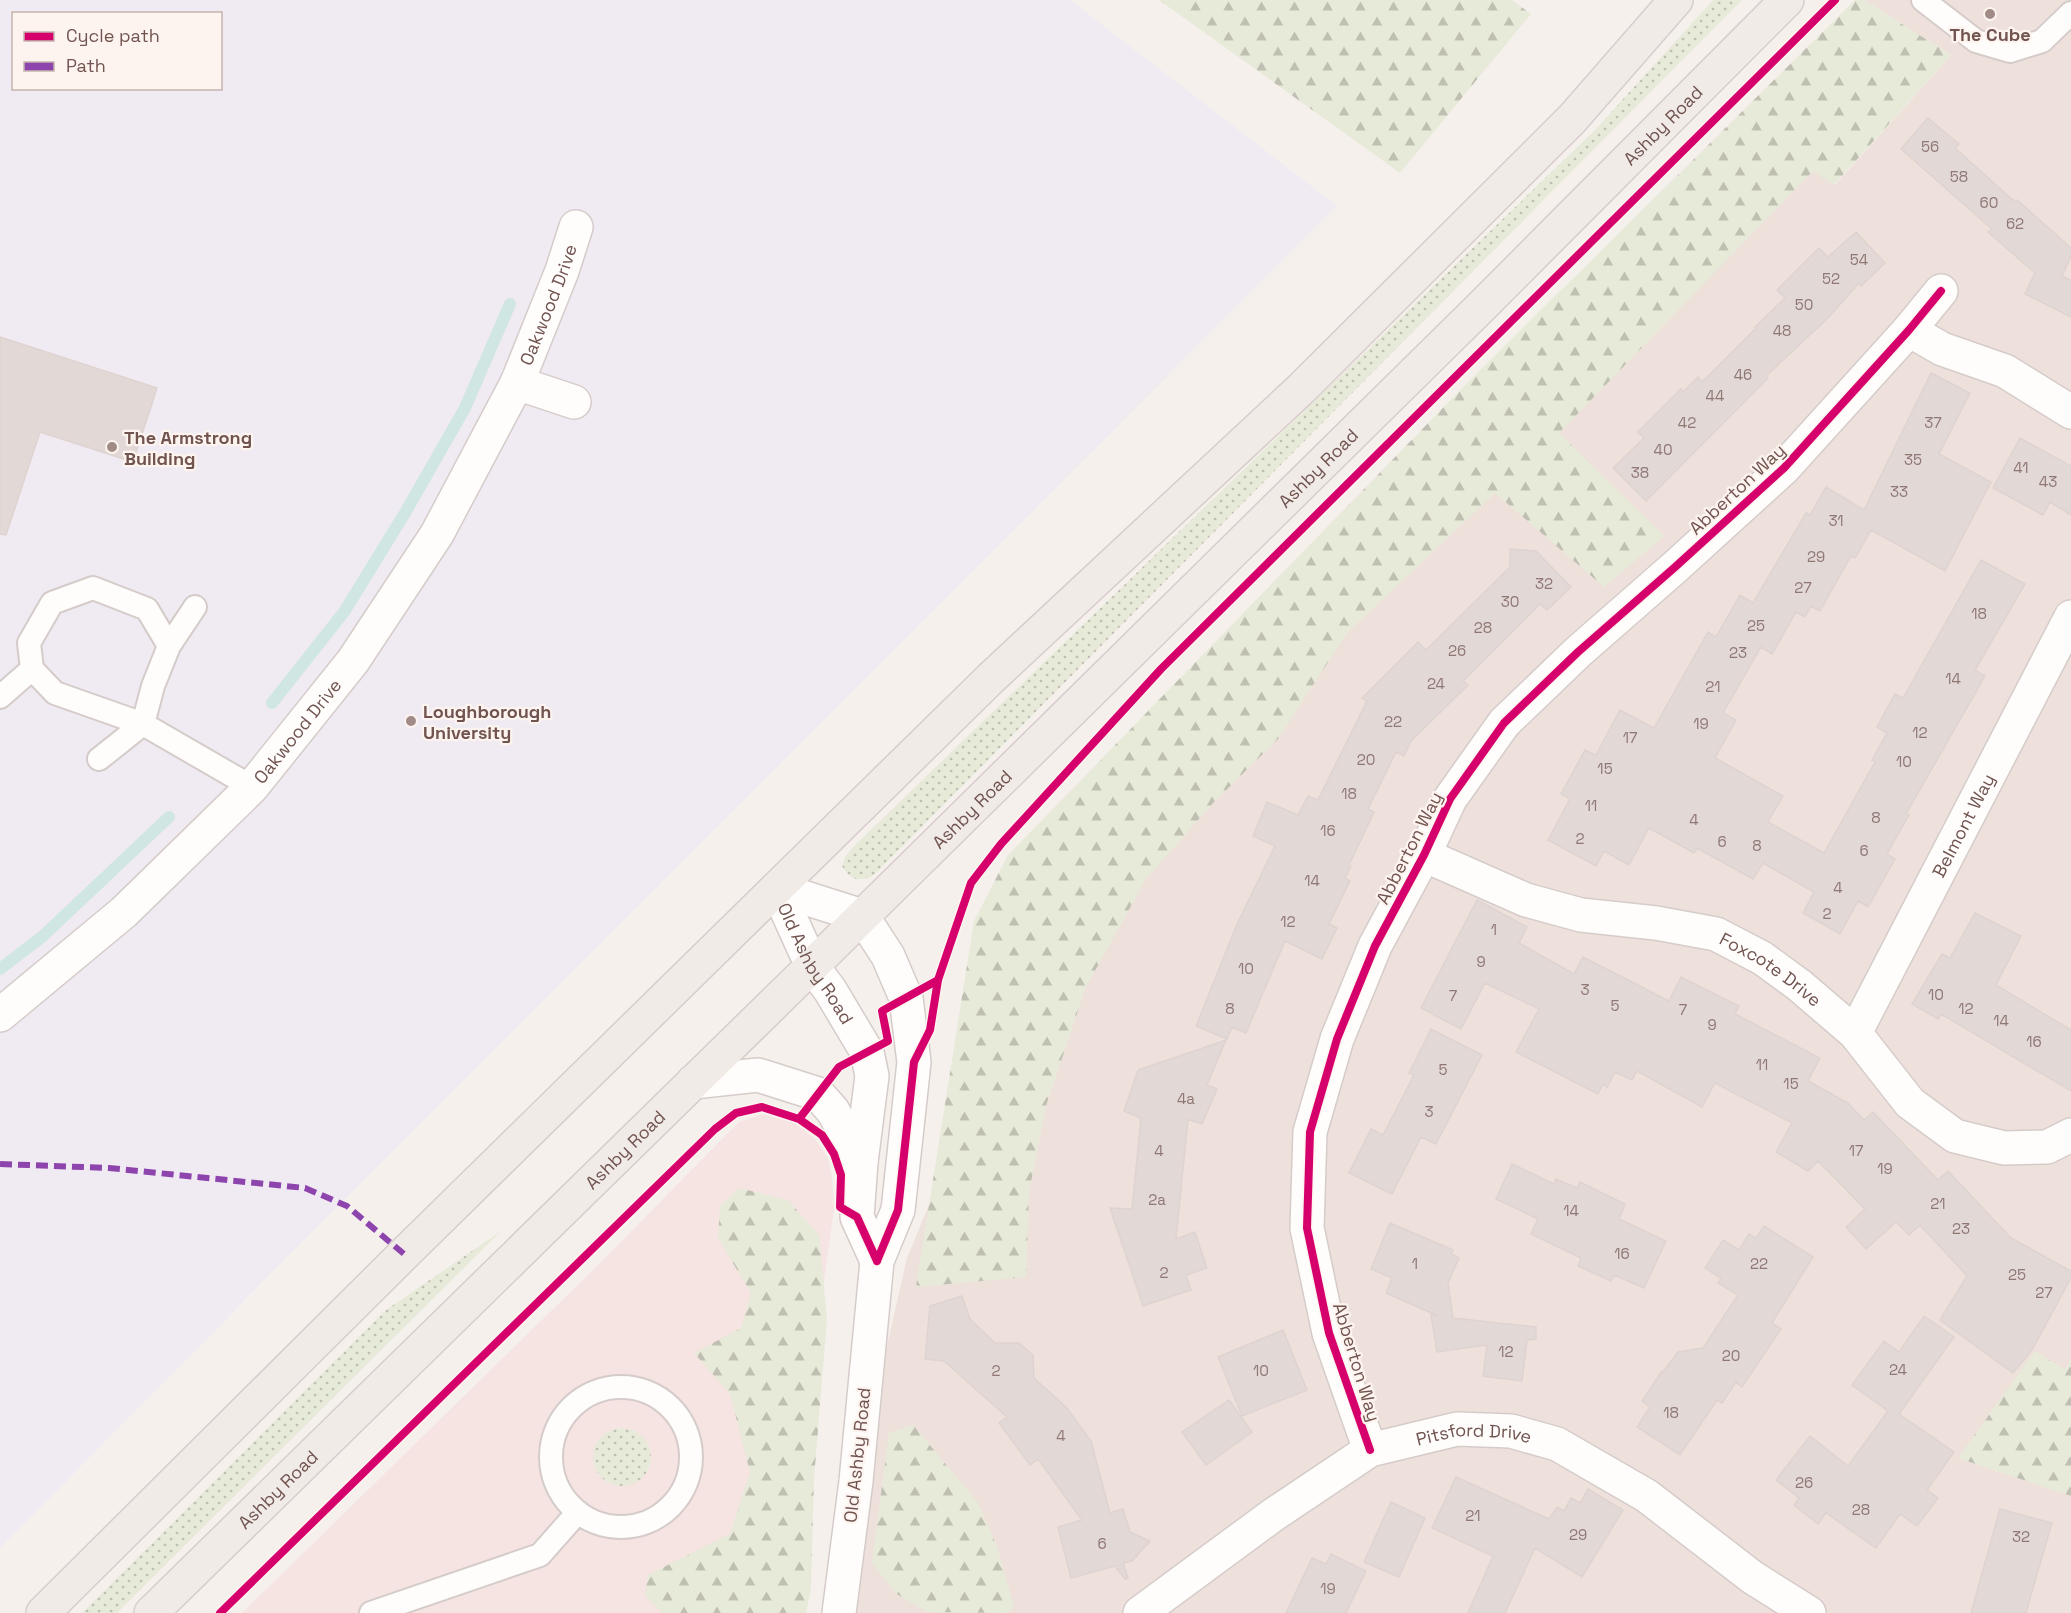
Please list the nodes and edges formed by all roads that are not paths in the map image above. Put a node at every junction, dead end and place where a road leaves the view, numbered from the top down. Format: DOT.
graph roads {
  1 [pos="1676,0"];
  2 [pos="1788,0"];
  3 [pos="1923,0"];
  4 [pos="2071,13"];
  5 [pos="576,227"];
  6 [pos="1941,291"];
  7 [pos="1909,330"];
  8 [pos="517,383"];
  9 [pos="574,402"];
  10 [pos="2071,412"];
  11 [pos="195,608"];
  12 [pos="2071,617"];
  13 [pos="169,646"];
  14 [pos="32,669"];
  15 [pos="0,697"];
  16 [pos="143,724"];
  17 [pos="99,759"];
  18 [pos="252,787"];
  19 [pos="1424,855"];
  20 [pos="777,889"];
  21 [pos="862,916"];
  22 [pos="812,966"];
  23 [pos="0,1015"];
  24 [pos="1855,1033"];
  25 [pos="693,1082"];
  26 [pos="2071,1135"];
  27 [pos="861,1162"];
  28 [pos="877,1261"];
  29 [pos="1370,1450"];
  30 [pos="578,1512"];
  31 [pos="43,1613"];
  32 [pos="151,1613"];
  33 [pos="371,1613"];
  34 [pos="839,1613"];
  35 [pos="1140,1613"];
  36 [pos="1809,1613"];
  1 -- 20 [label="main road"];
  2 -- 21 [label="main road, Ashby Road"];
  3 -- 4 [label="lane"];
  5 -- 8 [label="street, Oakwood Drive"];
  6 -- 7 [label="street, Abberton Way"];
  7 -- 10 [label="street"];
  7 -- 19 [label="street, Abberton Way"];
  8 -- 9 [label="street, Oakwood Drive"];
  8 -- 18 [label="street, Oakwood Drive"];
  11 -- 13 [label="lane"];
  12 -- 24 [label="street, Belmont Way"];
  13 -- 14 [label="lane"];
  13 -- 16 [label="lane"];
  14 -- 15 [label="lane"];
  14 -- 16 [label="lane"];
  16 -- 17 [label="lane"];
  16 -- 18 [label="lane"];
  18 -- 23 [label="street, Oakwood Drive"];
  19 -- 24 [label="street, Foxcote Drive"];
  19 -- 29 [label="street, Abberton Way"];
  20 -- 21 [label="street, Old Ashby Road"];
  20 -- 22 [label="street, Old Ashby Road"];
  20 -- 31 [label="main road"];
  21 -- 22 [label="main road, Ashby Road"];
  21 -- 28 [label="street, Old Ashby Road"];
  22 -- 25 [label="main road, Ashby Road"];
  22 -- 27 [label="street, Old Ashby Road"];
  24 -- 26 [label="street, Foxcote Drive"];
  25 -- 27 [label="street"];
  25 -- 32 [label="main road, Ashby Road"];
  27 -- 28 [label="street, Old Ashby Road"];
  28 -- 34 [label="street, Old Ashby Road"];
  29 -- 35 [label="street, Pitsford Drive"];
  29 -- 36 [label="street, Pitsford Drive"];
  30 -- 30 [label="lane"];
  30 -- 33 [label="lane"];
}
